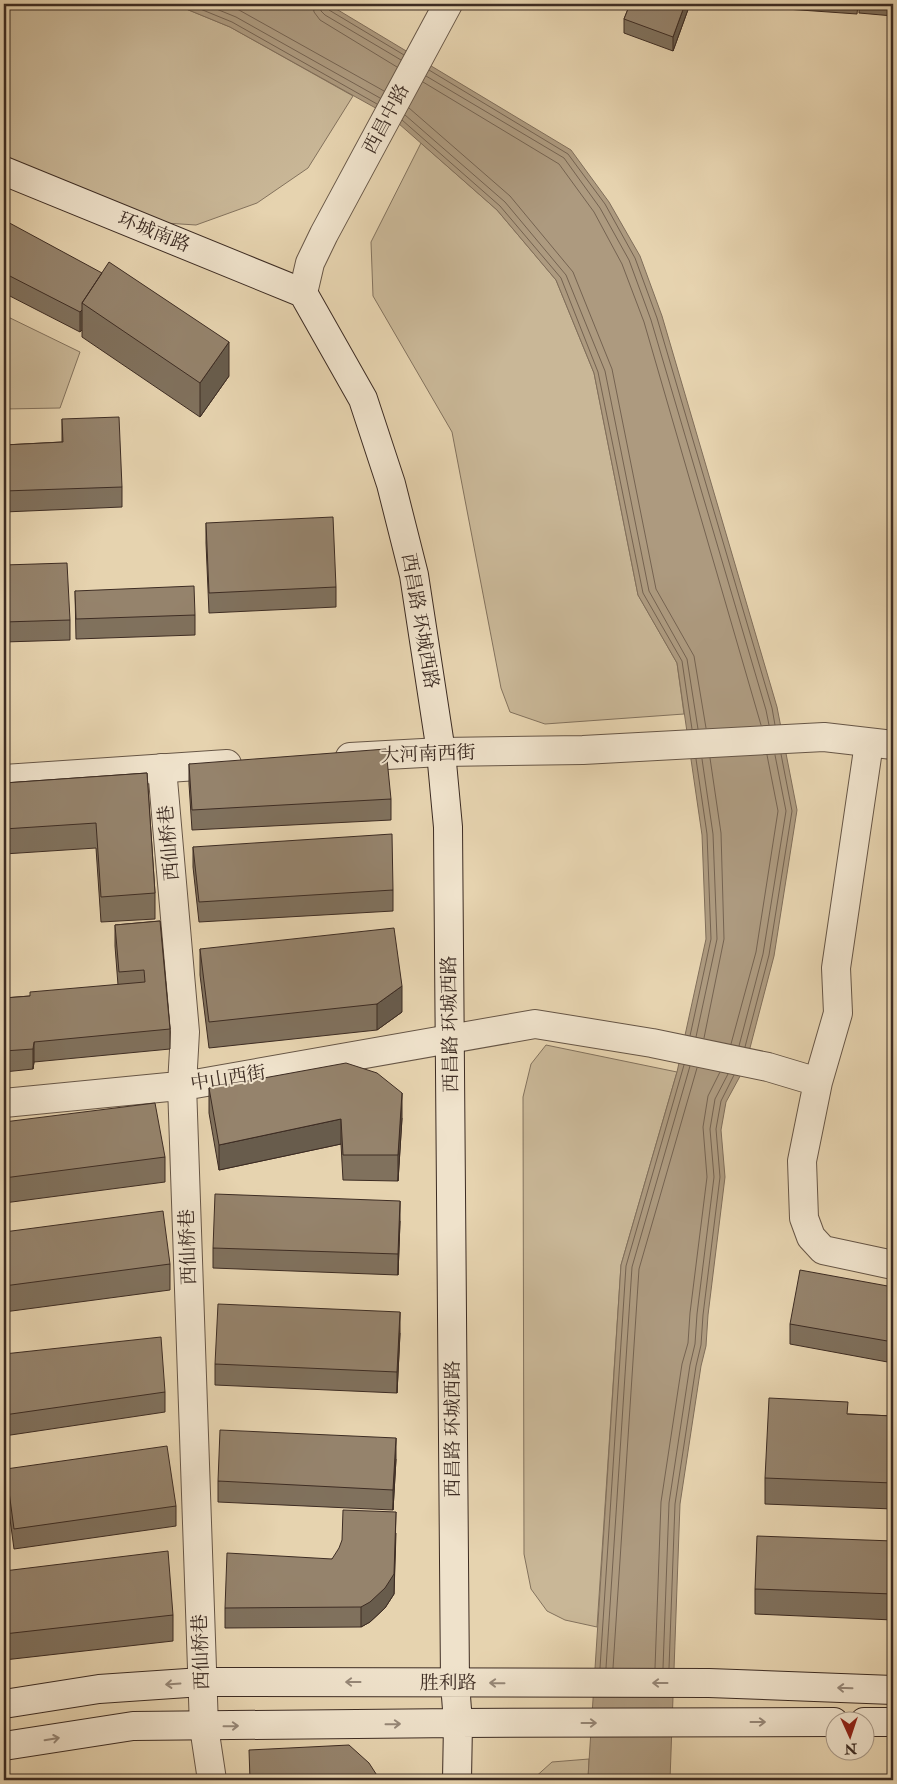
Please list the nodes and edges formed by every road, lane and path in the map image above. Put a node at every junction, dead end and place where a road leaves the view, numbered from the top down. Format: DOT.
graph roads {
  1 [pos="448,4"];
  2 [pos="4,171"];
  3 [pos="304,294"];
  4 [pos="881,744"];
  5 [pos="441,752"];
  6 [pos="322,759"];
  7 [pos="252,763"];
  8 [pos="162,768"];
  9 [pos="4,779"];
  10 [pos="450,1040"];
  11 [pos="818,1082"];
  12 [pos="182,1086"];
  13 [pos="4,1103"];
  14 [pos="893,1264"];
  15 [pos="202,1682"];
  16 [pos="455,1683"];
  17 [pos="893,1690"];
  18 [pos="4,1704"];
  19 [pos="824,1722"];
  20 [pos="874,1722"];
  21 [pos="893,1722"];
  22 [pos="458,1723"];
  23 [pos="204,1727"];
  24 [pos="4,1746"];
  25 [pos="212,1780"];
  26 [pos="457,1780"];
  1 -- 3 [label="main road, 西昌中路"];
  2 -- 3 [label="main road, 环城南路"];
  3 -- 5 [label="main road, 西昌路 环城西路"];
  4 -- 5 [label="main road, 大河南西街"];
  4 -- 11 [label="main road"];
  5 -- 6 [label="main road, 大河南西街"];
  5 -- 10 [label="main road, 西昌路 环城西路"];
  7 -- 8 [label="main road"];
  8 -- 9 [label="main road"];
  8 -- 12 [label="main road, 西仙桥巷"];
  10 -- 11 [label="main road, 中山西街"];
  10 -- 12 [label="main road, 中山西街"];
  10 -- 16 [label="main road, 西昌路 环城西路"];
  11 -- 14 [label="main road"];
  12 -- 13 [label="main road, 中山西街"];
  12 -- 15 [label="main road, 西仙桥巷"];
  16 -- 15 [label="main road, 胜利路, one-way"];
  15 -- 18 [label="main road, 胜利路, one-way"];
  15 -- 23 [label="main road, 西仙桥巷"];
  17 -- 16 [label="main road, 胜利路, one-way"];
  16 -- 22 [label="main road, 西昌路 环城西路"];
  22 -- 19 [label="main road, one-way"];
  20 -- 21 [label="main road"];
  23 -- 22 [label="main road, one-way"];
  22 -- 26 [label="main road, 西昌路 环城西路"];
  24 -- 23 [label="main road, one-way"];
  23 -- 25 [label="main road, 西仙桥巷"];
}
